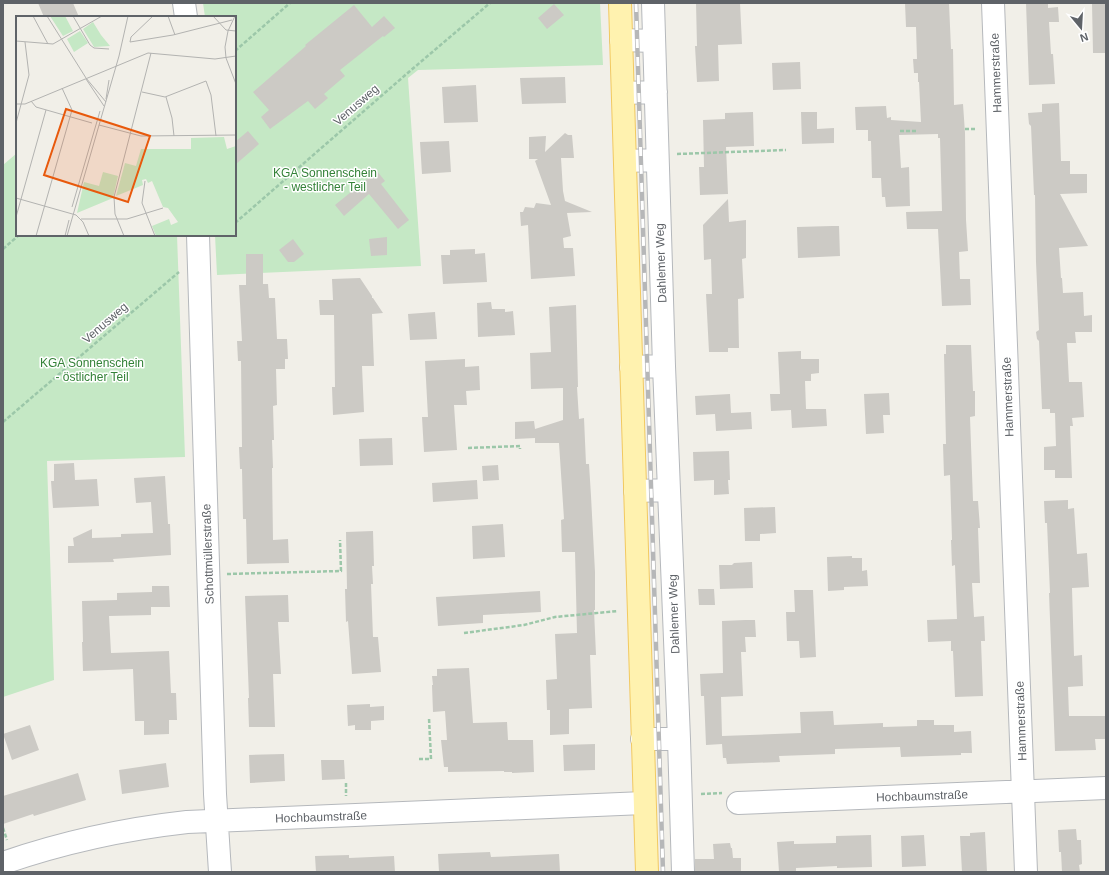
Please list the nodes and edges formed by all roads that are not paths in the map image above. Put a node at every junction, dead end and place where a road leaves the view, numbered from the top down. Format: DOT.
graph roads {
  1 [pos="184,3"];
  2 [pos="620,3"];
  3 [pos="653,3"];
  4 [pos="993,3"];
  5 [pos="186,16"];
  6 [pos="621,40"];
  7 [pos="654,41"];
  8 [pos="656,92"];
  9 [pos="623,93"];
  10 [pos="657,157"];
  11 [pos="625,161"];
  12 [pos="198,236"];
  13 [pos="664,366"];
  14 [pos="631,367"];
  15 [pos="669,490"];
  16 [pos="635,491"];
  17 [pos="642,739"];
  18 [pos="679,739"];
  19 [pos="1106,788"];
  20 [pos="1023,791"];
  21 [pos="644,803"];
  22 [pos="738,803"];
  23 [pos="217,821"];
  24 [pos="6,854"];
  25 [pos="220,872"];
  26 [pos="647,872"];
  27 [pos="682,872"];
  28 [pos="1026,872"];
  1 -- 5 [label="street"];
  2 -- 6 [label="main road"];
  3 -- 7 [label="street, Dahlemer Weg"];
  4 -- 20 [label="street, Hammerstraße"];
  6 -- 7 [label="street"];
  6 -- 9 [label="main road"];
  7 -- 8 [label="street, Dahlemer Weg"];
  8 -- 9 [label="street"];
  8 -- 10 [label="street, Dahlemer Weg"];
  9 -- 11 [label="main road"];
  10 -- 11 [label="street"];
  10 -- 13 [label="street, Dahlemer Weg"];
  11 -- 14 [label="main road"];
  12 -- 23 [label="street, Schottmüllerstraße"];
  13 -- 14 [label="street"];
  13 -- 15 [label="street, Dahlemer Weg"];
  14 -- 16 [label="main road"];
  15 -- 16 [label="street"];
  15 -- 18 [label="street, Dahlemer Weg"];
  16 -- 17 [label="main road"];
  17 -- 18 [label="street"];
  17 -- 21 [label="main road"];
  18 -- 27 [label="street, Dahlemer Weg"];
  19 -- 20 [label="street, Hochbaumstraße"];
  20 -- 22 [label="street, Hochbaumstraße"];
  20 -- 28 [label="street, Hammerstraße"];
  21 -- 23 [label="street, Hochbaumstraße"];
  21 -- 26 [label="main road"];
  23 -- 24 [label="street, Hochbaumstraße"];
  23 -- 25 [label="street, Schottmüllerstraße"];
}
